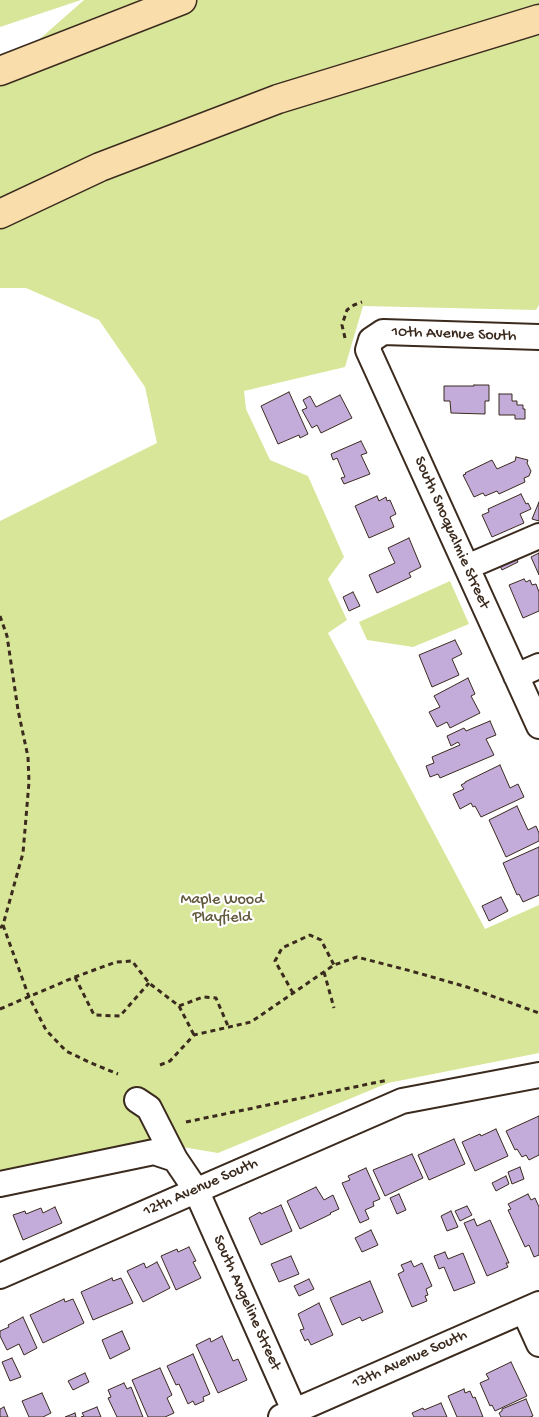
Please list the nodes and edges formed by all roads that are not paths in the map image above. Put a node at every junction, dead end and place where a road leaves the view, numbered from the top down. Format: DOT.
graph roads {
  1 [pos="182,0"];
  2 [pos="539,19"];
  3 [pos="0,71"];
  4 [pos="0,214"];
  5 [pos="539,337"];
  6 [pos="371,340"];
  7 [pos="539,536"];
  8 [pos="467,567"];
  9 [pos="539,666"];
  10 [pos="516,676"];
  11 [pos="539,726"];
  12 [pos="539,1075"];
  13 [pos="137,1100"];
  14 [pos="175,1159"];
  15 [pos="0,1184"];
  16 [pos="196,1190"];
  17 [pos="0,1276"];
  18 [pos="531,1307"];
  19 [pos="539,1344"];
  20 [pos="291,1415"];
  1 -- 3 [label="highway"];
  2 -- 4 [label="highway"];
  5 -- 6 [label="street, 10th Avenue South"];
  6 -- 8 [label="street, South Snoqualmie Street"];
  7 -- 8 [label="street"];
  8 -- 10 [label="street, South Snoqualmie Street"];
  9 -- 10 [label="street"];
  10 -- 11 [label="street, South Snoqualmie Street"];
  12 -- 16 [label="street, 12th Avenue South"];
  13 -- 14 [label="street, South Angeline Street"];
  14 -- 15 [label="street"];
  14 -- 16 [label="street, South Angeline Street"];
  16 -- 17 [label="street, 12th Avenue South"];
  16 -- 20 [label="street, South Angeline Street"];
  18 -- 19 [label="street"];
  18 -- 20 [label="street, 13th Avenue South"];
}
